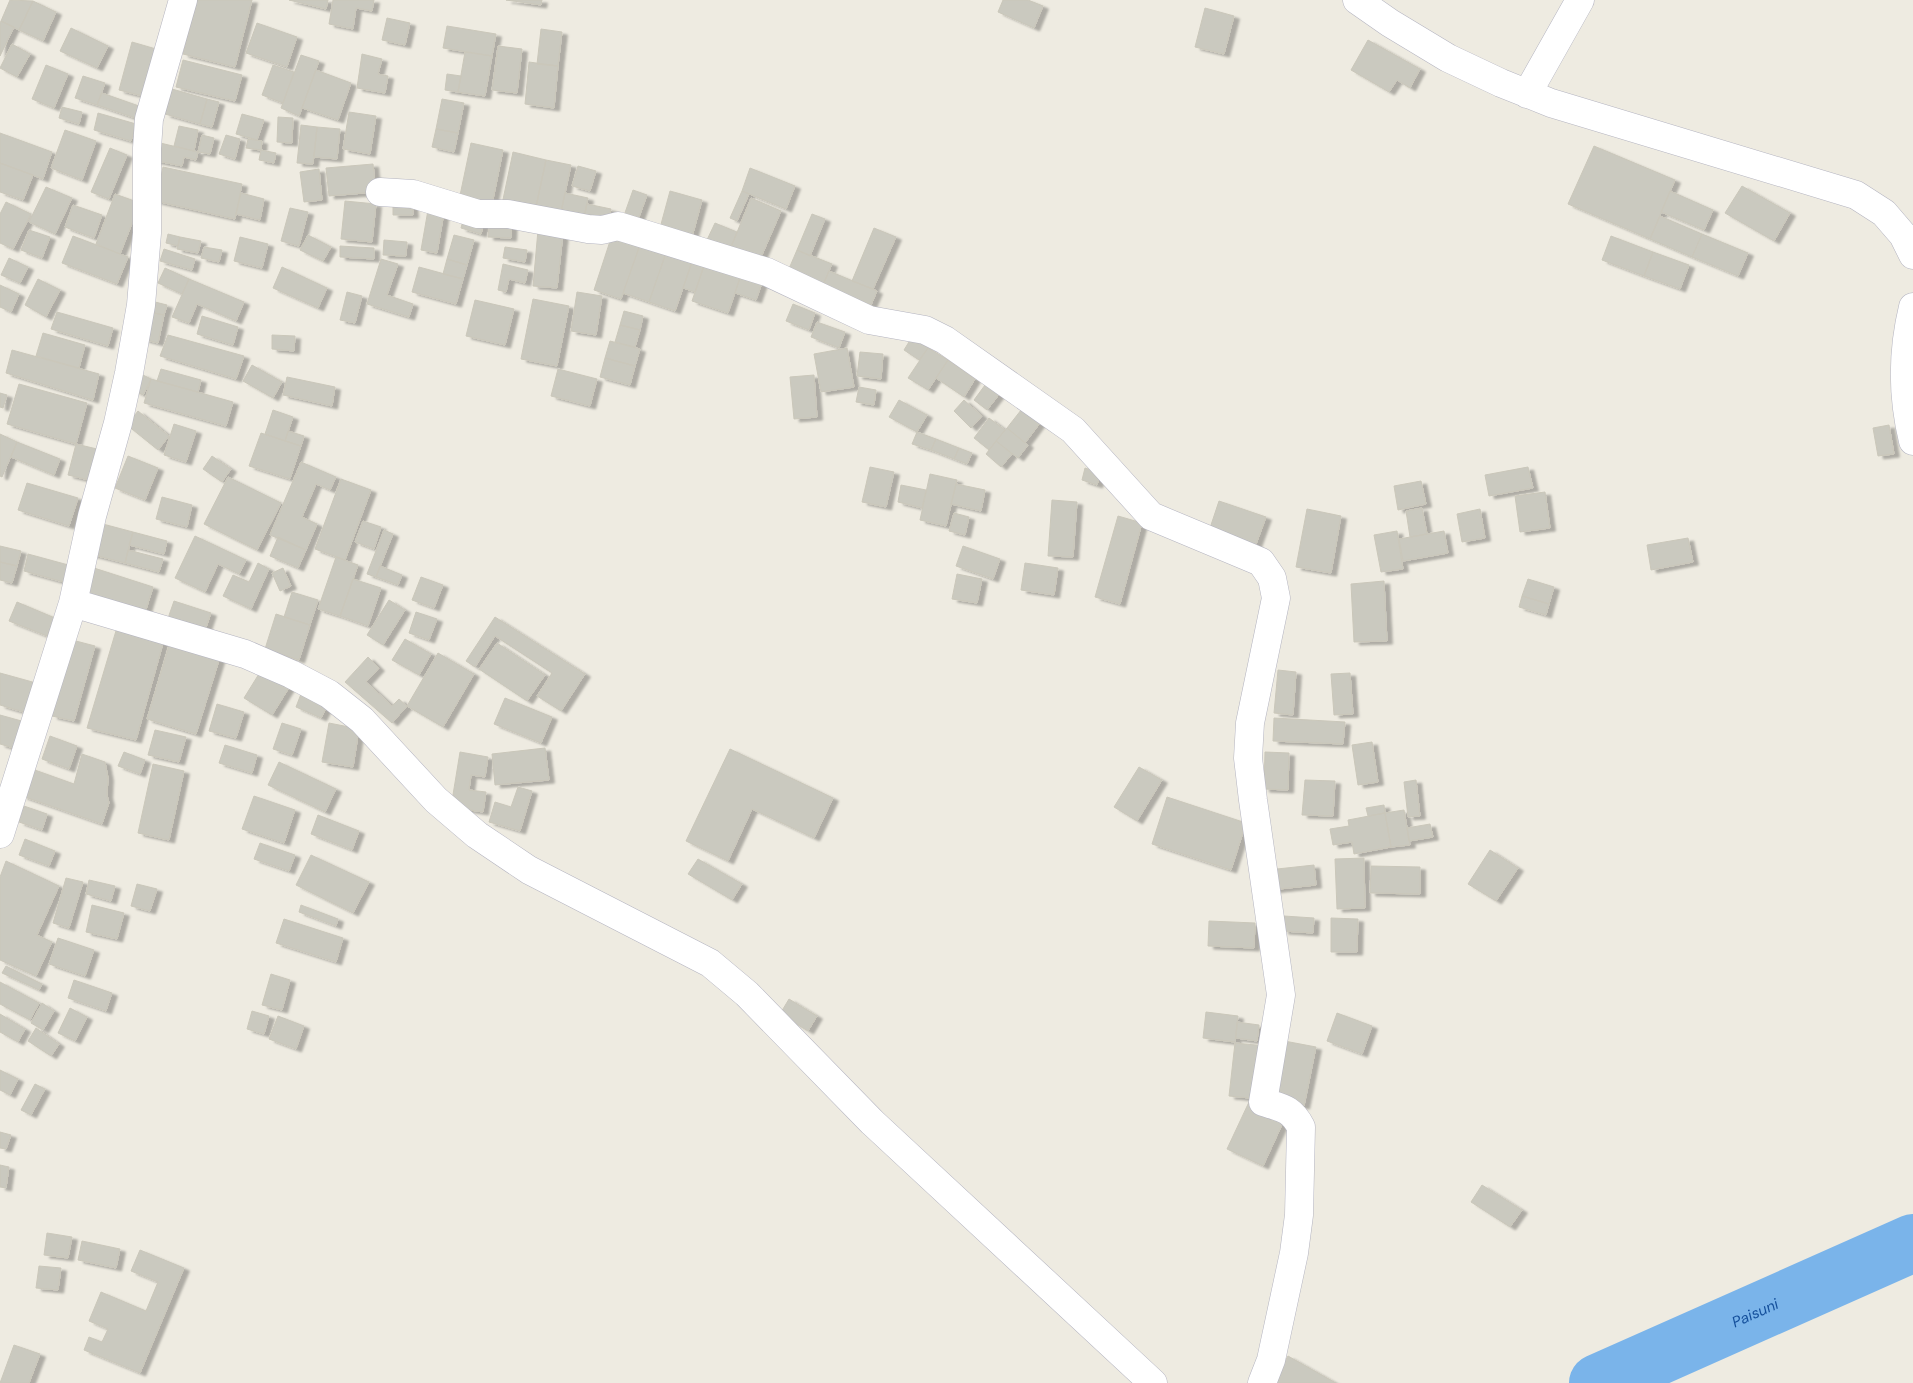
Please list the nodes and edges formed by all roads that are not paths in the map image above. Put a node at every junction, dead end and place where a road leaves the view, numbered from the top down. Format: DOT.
graph roads {
  1 [pos="183,0"];
  2 [pos="1357,0"];
  3 [pos="1580,0"];
  4 [pos="1527,94"];
  5 [pos="380,192"];
  6 [pos="1913,255"];
  7 [pos="1913,307"];
  8 [pos="1913,441"];
  9 [pos="73,604"];
  10 [pos="0,834"];
  11 [pos="1153,1383"];
  12 [pos="1262,1383"];
  1 -- 9 [label="street"];
  2 -- 4 [label="street"];
  3 -- 4 [label="street"];
  4 -- 6 [label="street"];
  5 -- 12 [label="street"];
  7 -- 8 [label="street"];
  9 -- 10 [label="street"];
  9 -- 11 [label="street"];
}
